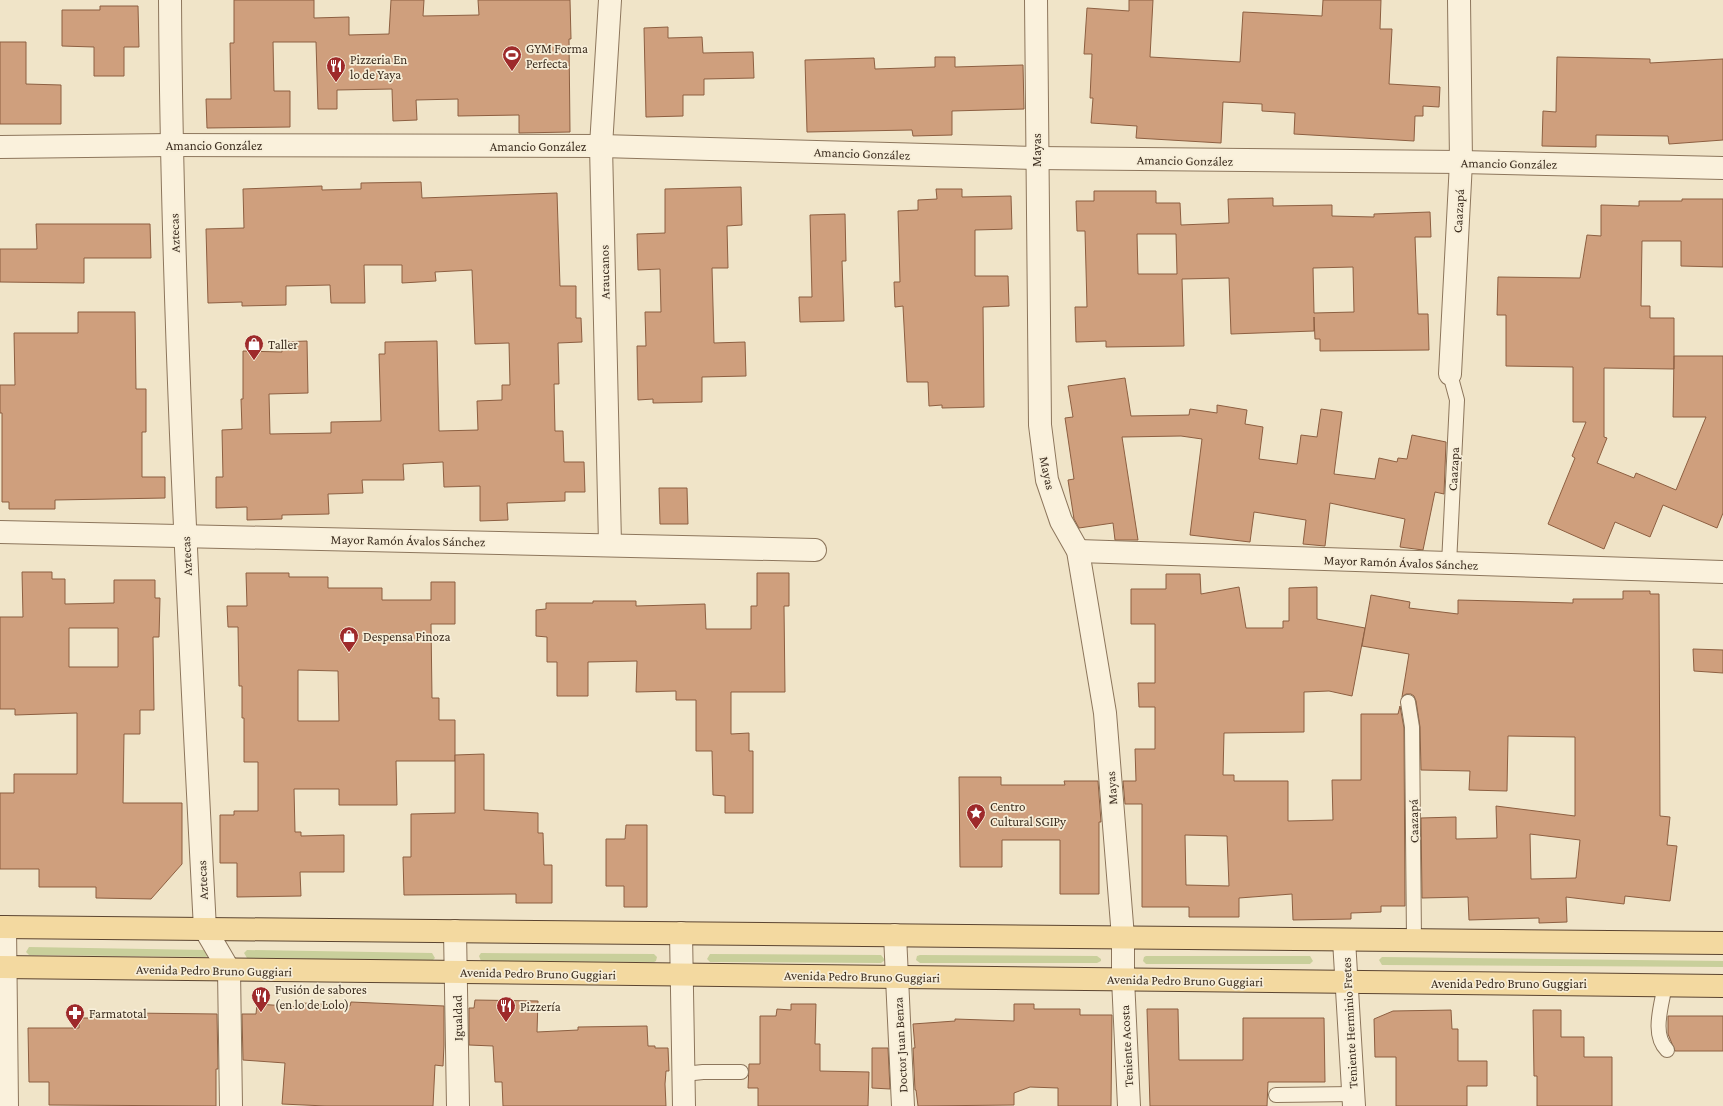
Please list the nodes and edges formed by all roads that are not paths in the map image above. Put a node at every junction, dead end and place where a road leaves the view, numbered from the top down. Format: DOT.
graph roads {
  1 [pos="170,0"];
  2 [pos="610,0"];
  3 [pos="1036,0"];
  4 [pos="1459,0"];
  5 [pos="171,145"];
  6 [pos="601,146"];
  7 [pos="0,147"];
  8 [pos="1036,158"];
  9 [pos="1461,162"];
  10 [pos="1723,168"];
  11 [pos="1450,374"];
  12 [pos="0,532"];
  13 [pos="185,536"];
  14 [pos="610,544"];
  15 [pos="815,550"];
  16 [pos="1078,551"];
  17 [pos="1449,564"];
  18 [pos="1723,572"];
  19 [pos="1408,702"];
  20 [pos="3,927"];
  21 [pos="205,929"];
  22 [pos="455,931"];
  23 [pos="681,933"];
  24 [pos="895,935"];
  25 [pos="1123,937"];
  26 [pos="1344,940"];
  27 [pos="1414,940"];
  28 [pos="1723,943"];
  29 [pos="3,967"];
  30 [pos="229,970"];
  31 [pos="456,972"];
  32 [pos="682,974"];
  33 [pos="897,977"];
  34 [pos="1123,979"];
  35 [pos="1347,981"];
  36 [pos="1665,984"];
  37 [pos="1723,986"];
  38 [pos="1667,1050"];
  39 [pos="741,1072"];
  40 [pos="684,1074"];
  41 [pos="1276,1096"];
  42 [pos="1354,1100"];
  43 [pos="7,1106"];
  44 [pos="231,1106"];
  45 [pos="458,1106"];
  46 [pos="684,1106"];
  47 [pos="903,1106"];
  48 [pos="1129,1106"];
  1 -- 5 [label="street, Aztecas"];
  2 -- 6 [label="street, Araucanos"];
  3 -- 8 [label="street, Mayas"];
  4 -- 9 [label="street, Caazapá"];
  5 -- 6 [label="street, Amancio González"];
  5 -- 7 [label="street, Amancio González"];
  5 -- 13 [label="street, Aztecas"];
  6 -- 8 [label="street, Amancio González"];
  6 -- 14 [label="street, Araucanos"];
  8 -- 9 [label="street, Amancio González"];
  8 -- 16 [label="street, Mayas"];
  9 -- 10 [label="street, Amancio González"];
  9 -- 11 [label="street, Caazapá"];
  11 -- 17 [label="lane, Caazapa"];
  12 -- 13 [label="street, Mayor Ramón Ávalos Sánchez"];
  13 -- 14 [label="street, Mayor Ramón Ávalos Sánchez"];
  13 -- 21 [label="street, Aztecas"];
  14 -- 15 [label="street, Mayor Ramón Ávalos Sánchez"];
  16 -- 17 [label="street, Mayor Ramón Ávalos Sánchez"];
  16 -- 25 [label="street, Mayas"];
  17 -- 18 [label="street, Mayor Ramón Ávalos Sánchez"];
  19 -- 27 [label="lane, Caazapá"];
  20 -- 21 [label="main road"];
  20 -- 29 [label="street"];
  21 -- 22 [label="main road"];
  21 -- 30 [label="street, Aztecas"];
  22 -- 23 [label="main road"];
  22 -- 31 [label="street, Igualdad"];
  23 -- 24 [label="main road"];
  23 -- 32 [label="street"];
  24 -- 25 [label="main road"];
  24 -- 33 [label="street, Doctor Juan Benza"];
  25 -- 26 [label="main road"];
  25 -- 34 [label="street, Teniente Acosta"];
  26 -- 27 [label="main road"];
  26 -- 35 [label="street, Teniente Herminio Fretes"];
  27 -- 28 [label="main road"];
  29 -- 30 [label="main road, Avenida Pedro Bruno Guggiari"];
  29 -- 43 [label="street"];
  30 -- 31 [label="main road, Avenida Pedro Bruno Guggiari"];
  30 -- 44 [label="street, Aztecas"];
  31 -- 32 [label="main road, Avenida Pedro Bruno Guggiari"];
  31 -- 45 [label="street, Igualdad"];
  32 -- 33 [label="main road, Avenida Pedro Bruno Guggiari"];
  32 -- 40 [label="street"];
  33 -- 34 [label="main road, Avenida Pedro Bruno Guggiari"];
  33 -- 47 [label="street, Doctor Juan Benza"];
  34 -- 35 [label="main road, Avenida Pedro Bruno Guggiari"];
  34 -- 48 [label="street, Teniente Acosta"];
  35 -- 36 [label="main road, Avenida Pedro Bruno Guggiari"];
  35 -- 42 [label="street, Teniente Herminio Fretes"];
  36 -- 37 [label="main road, Avenida Pedro Bruno Guggiari"];
  36 -- 38 [label="lane"];
  39 -- 40 [label="lane"];
  40 -- 46 [label="street"];
  41 -- 42 [label="lane"];
}
